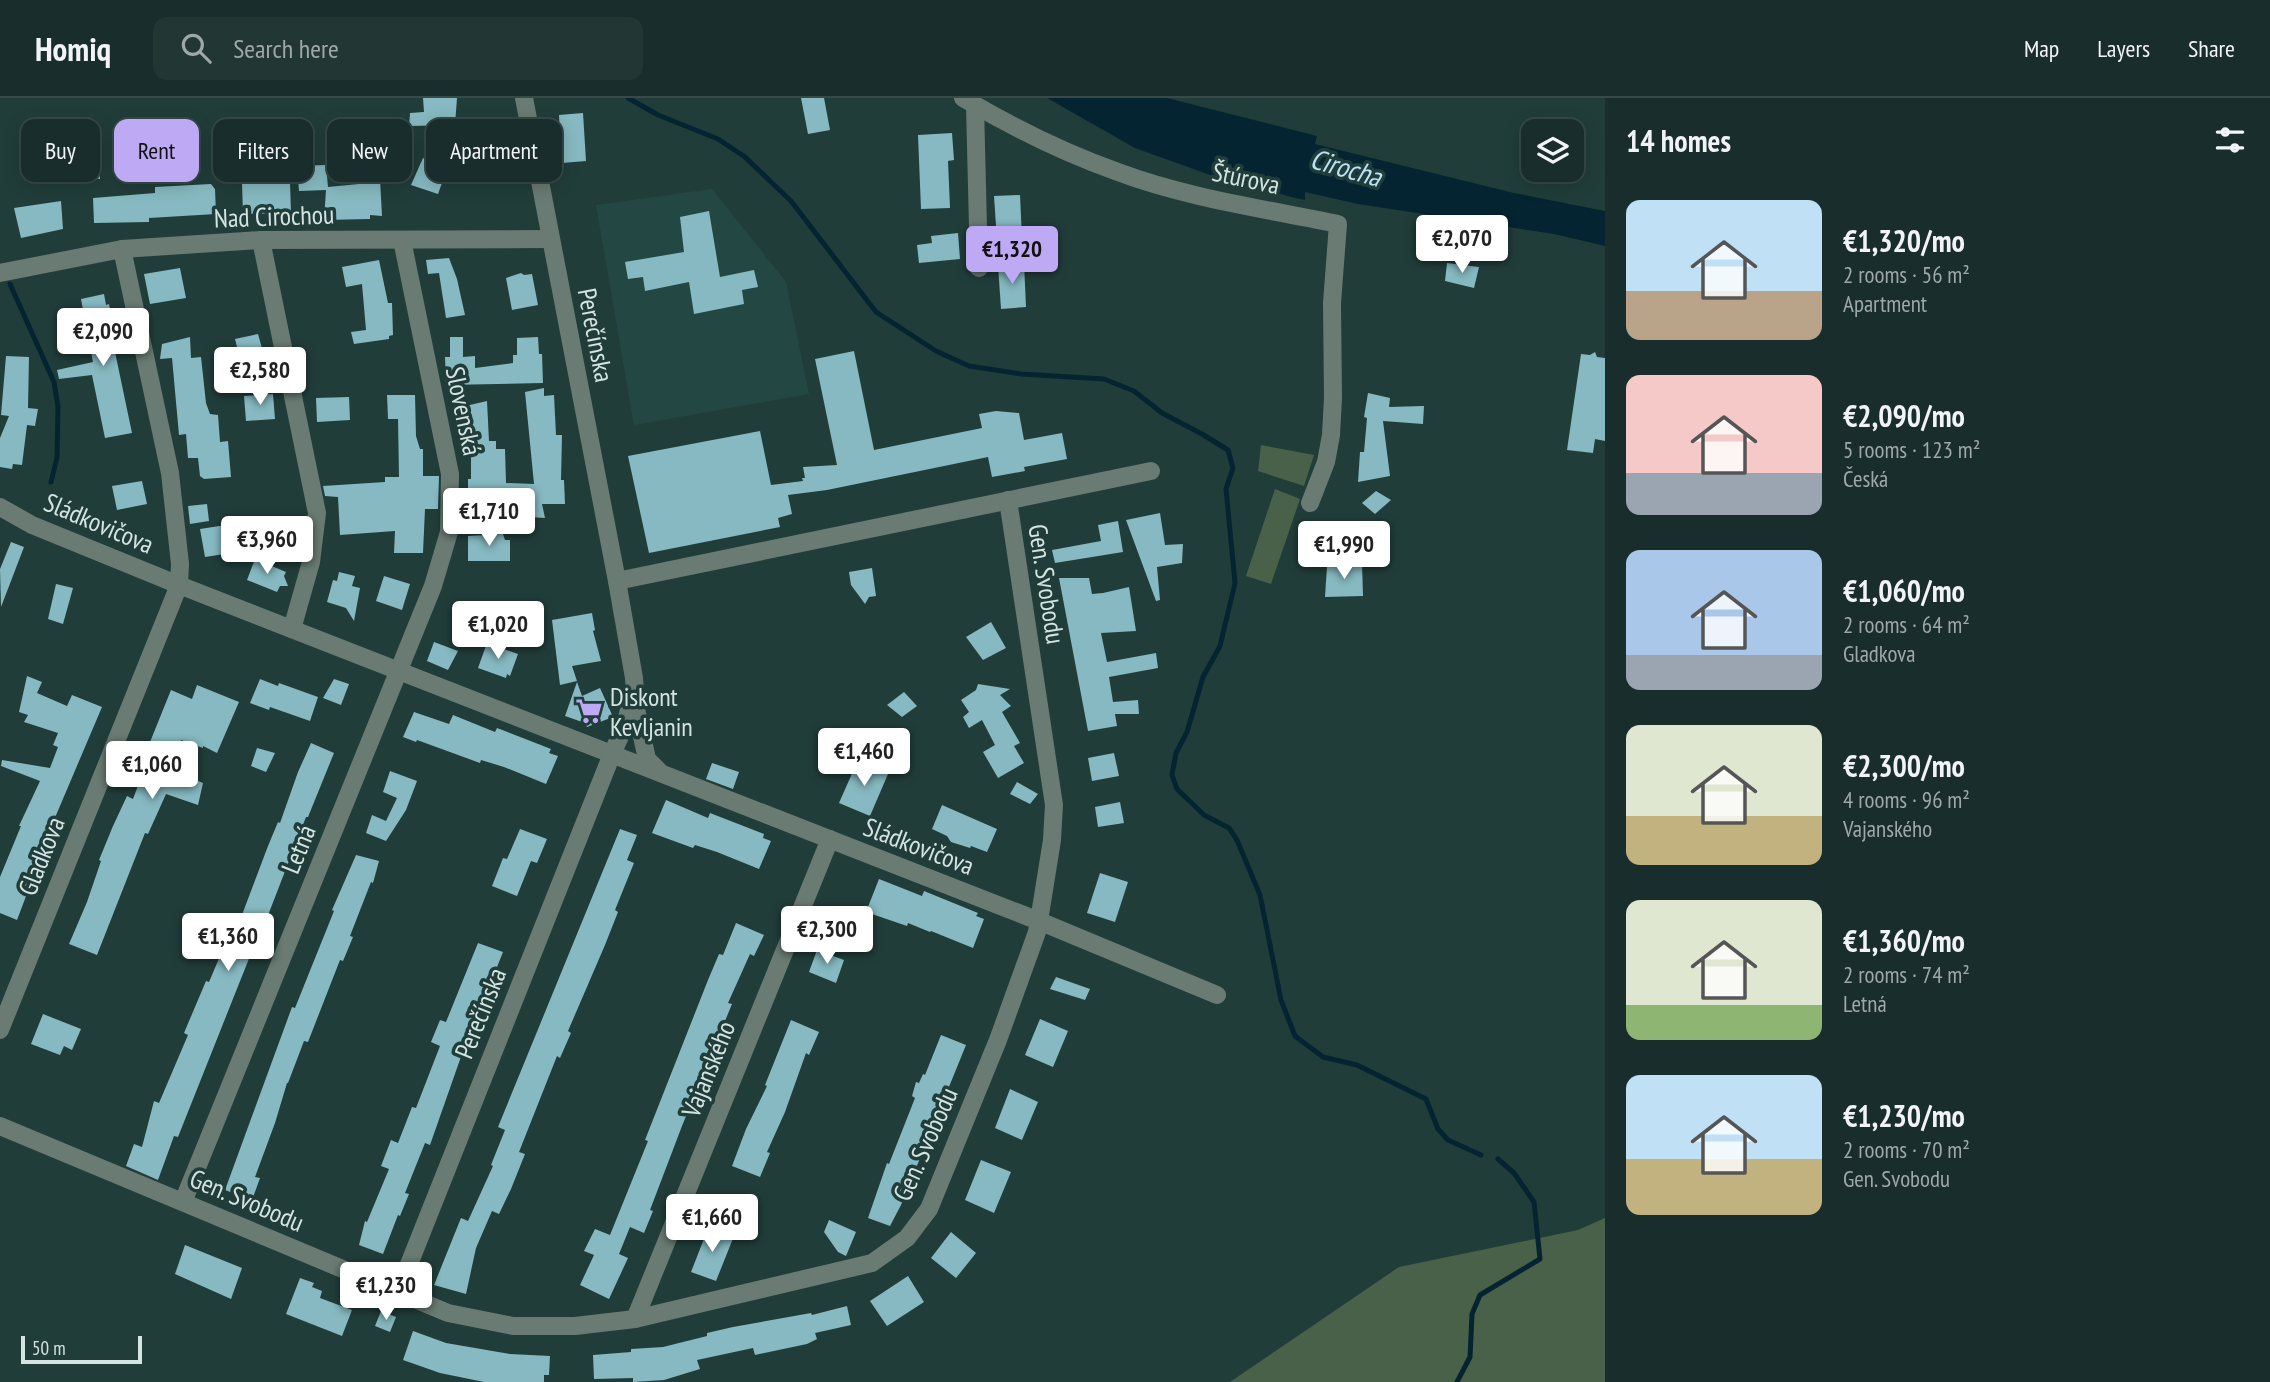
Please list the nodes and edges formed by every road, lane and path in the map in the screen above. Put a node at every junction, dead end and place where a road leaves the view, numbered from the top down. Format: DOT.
graph roads {
  1 [pos="524,98"];
  2 [pos="969,102"];
  3 [pos="551,239"];
  4 [pos="261,240"];
  5 [pos="402,240"];
  6 [pos="122,249"];
  7 [pos="979,268"];
  8 [pos="0,273"];
  9 [pos="1151,471"];
  10 [pos="1008,500"];
  11 [pos="1310,503"];
  12 [pos="0,507"];
  13 [pos="617,581"];
  14 [pos="179,585"];
  15 [pos="292,629"];
  16 [pos="398,671"];
  17 [pos="634,678"];
  18 [pos="644,714"];
  19 [pos="642,737"];
  20 [pos="615,746"];
  21 [pos="663,774"];
  22 [pos="830,839"];
  23 [pos="1039,921"];
  24 [pos="1216,995"];
  25 [pos="0,1030"];
  26 [pos="0,1126"];
  27 [pos="183,1202"];
  28 [pos="398,1292"];
  29 [pos="635,1319"];
  1 -- 3 [label="street, Perečínska"];
  2 -- 7 [label="street"];
  2 -- 11 [label="street, Štúrova"];
  3 -- 5 [label="street, Nad Cirochou"];
  3 -- 13 [label="street, Perečínska"];
  4 -- 5 [label="street, Nad Cirochou"];
  4 -- 6 [label="street, Nad Cirochou"];
  4 -- 15 [label="street"];
  5 -- 16 [label="street, Slovenská"];
  6 -- 8 [label="street, Nad Cirochou"];
  6 -- 14 [label="street"];
  9 -- 10 [label="street"];
  10 -- 13 [label="street"];
  10 -- 23 [label="street, Gen. Svobodu"];
  12 -- 14 [label="street, Sládkovičova"];
  13 -- 17 [label="street, Perečínska"];
  14 -- 15 [label="street, Sládkovičova"];
  14 -- 25 [label="street, Gladkova"];
  15 -- 16 [label="street, Sládkovičova"];
  16 -- 20 [label="street, Sládkovičova"];
  16 -- 27 [label="street, Letná"];
  17 -- 18 [label="street, Perečínska"];
  17 -- 19 [label="street, Perečínska"];
  17 -- 20 [label="street, Perečínska"];
  18 -- 19 [label="street, Perečínska"];
  18 -- 21 [label="street, Perečínska"];
  19 -- 20 [label="street"];
  19 -- 21 [label="street, Perečínska"];
  20 -- 21 [label="street, Sládkovičova"];
  20 -- 28 [label="street, Perečínska"];
  21 -- 22 [label="street, Sládkovičova"];
  22 -- 23 [label="street, Sládkovičova"];
  22 -- 29 [label="street, Vajanského"];
  23 -- 24 [label="street, Sládkovičova"];
  23 -- 29 [label="street, Gen. Svobodu"];
  26 -- 27 [label="street, Gen. Svobodu"];
  27 -- 28 [label="street, Gen. Svobodu"];
  28 -- 29 [label="street, Gen. Svobodu"];
}
